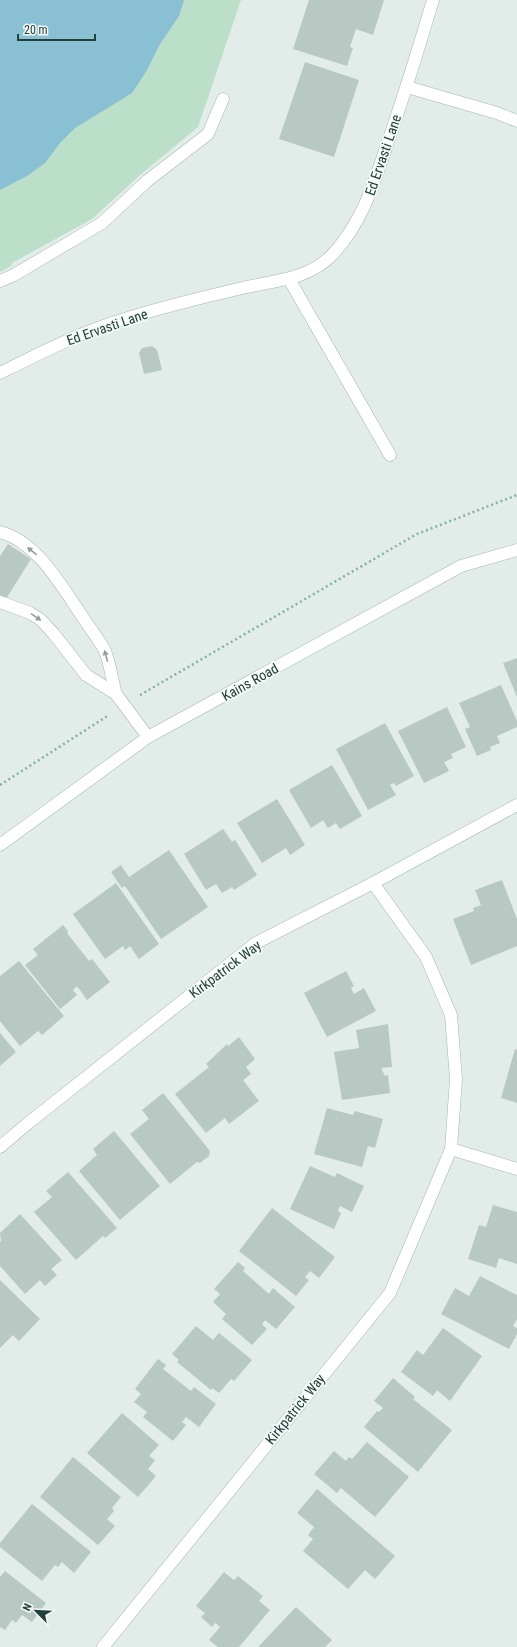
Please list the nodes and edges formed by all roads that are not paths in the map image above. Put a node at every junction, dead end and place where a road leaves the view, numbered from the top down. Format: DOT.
graph roads {
  1 [pos="433,0"];
  2 [pos="407,87"];
  3 [pos="223,99"];
  4 [pos="517,121"];
  5 [pos="289,279"];
  6 [pos="0,281"];
  7 [pos="0,373"];
  8 [pos="390,455"];
  9 [pos="0,532"];
  10 [pos="517,550"];
  11 [pos="0,602"];
  12 [pos="116,694"];
  13 [pos="148,737"];
  14 [pos="517,805"];
  15 [pos="0,845"];
  16 [pos="374,883"];
  17 [pos="0,1147"];
  18 [pos="451,1149"];
  19 [pos="517,1169"];
  20 [pos="103,1647"];
  1 -- 2 [label="street, Ed Ervasti Lane"];
  2 -- 4 [label="street"];
  2 -- 5 [label="street, Ed Ervasti Lane"];
  3 -- 6 [label="street"];
  5 -- 7 [label="street, Ed Ervasti Lane"];
  5 -- 8 [label="street"];
  12 -- 9 [label="street, one-way"];
  10 -- 13 [label="street, Kains Road"];
  11 -- 12 [label="street, one-way"];
  12 -- 13 [label="street"];
  13 -- 15 [label="street, Kains Road"];
  14 -- 16 [label="street, Kirkpatrick Way"];
  16 -- 17 [label="street, Kirkpatrick Way"];
  16 -- 18 [label="street, Kirkpatrick Way"];
  18 -- 19 [label="street"];
  18 -- 20 [label="street, Kirkpatrick Way"];
}
